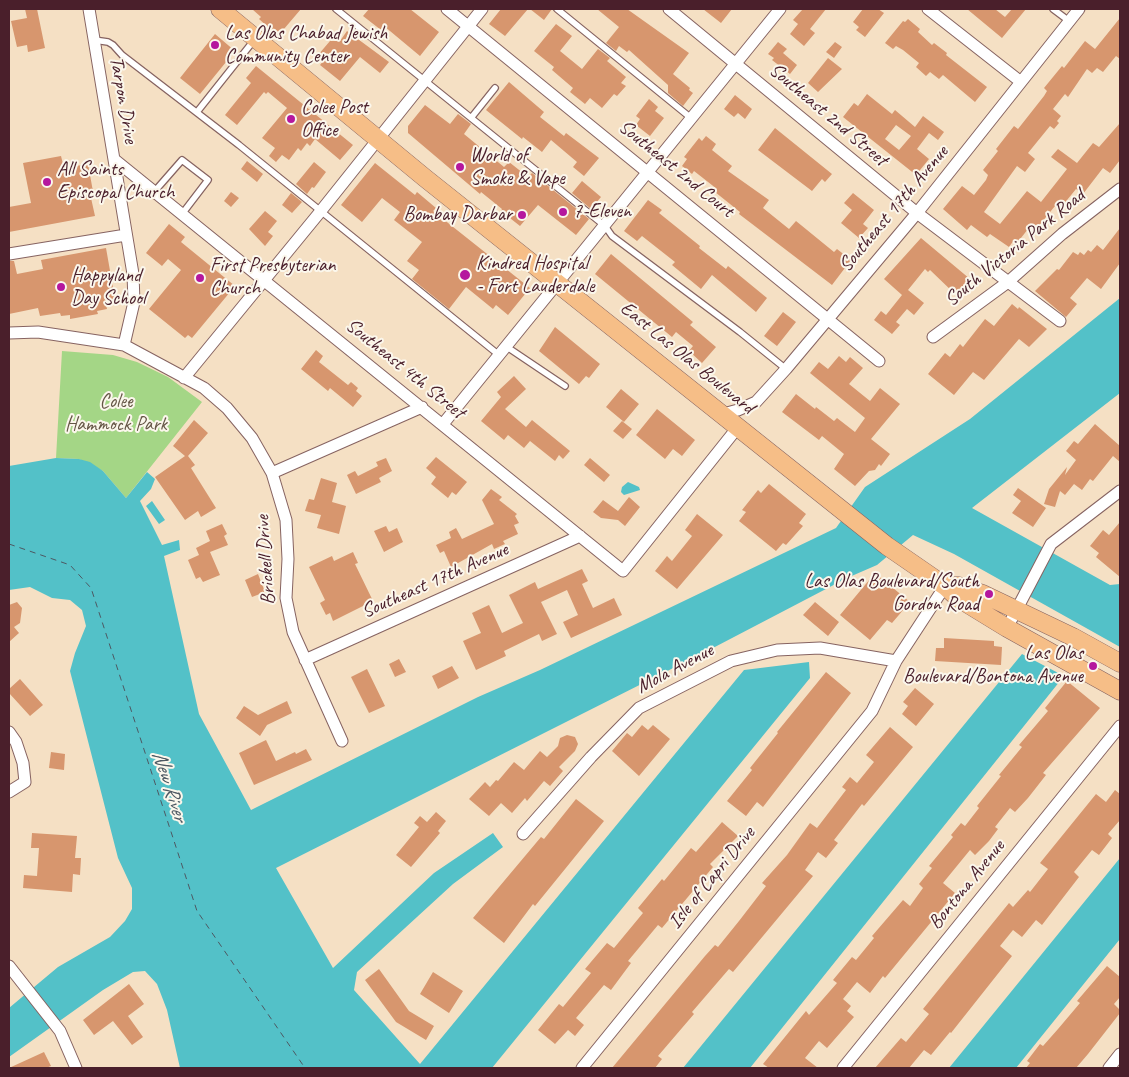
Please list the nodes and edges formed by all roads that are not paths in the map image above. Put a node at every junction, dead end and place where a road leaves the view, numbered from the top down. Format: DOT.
graph roads {
  1 [pos="89,9"];
  2 [pos="220,9"];
  3 [pos="336,9"];
  4 [pos="447,9"];
  5 [pos="482,9"];
  6 [pos="556,9"];
  7 [pos="669,9"];
  8 [pos="780,9"];
  9 [pos="928,9"];
  10 [pos="1054,9"];
  11 [pos="1079,9"];
  12 [pos="1069,21"];
  13 [pos="468,26"];
  14 [pos="256,38"];
  15 [pos="94,40"];
  16 [pos="736,63"];
  17 [pos="425,81"];
  18 [pos="1021,82"];
  19 [pos="495,88"];
  20 [pos="198,112"];
  21 [pos="471,118"];
  22 [pos="691,118"];
  23 [pos="378,139"];
  24 [pos="115,160"];
  25 [pos="648,171"];
  26 [pos="1120,189"];
  27 [pos="154,192"];
  28 [pos="320,212"];
  29 [pos="917,213"];
  30 [pos="182,214"];
  31 [pos="605,226"];
  32 [pos="126,235"];
  33 [pos="9,254"];
  34 [pos="264,280"];
  35 [pos="1008,282"];
  36 [pos="559,283"];
  37 [pos="828,317"];
  38 [pos="1060,321"];
  39 [pos="9,333"];
  40 [pos="933,337"];
  41 [pos="124,345"];
  42 [pos="504,351"];
  43 [pos="879,361"];
  44 [pos="786,369"];
  45 [pos="184,378"];
  46 [pos="565,386"];
  47 [pos="422,407"];
  48 [pos="723,414"];
  49 [pos="443,424"];
  50 [pos="738,426"];
  51 [pos="272,473"];
  52 [pos="1120,491"];
  53 [pos="580,536"];
  54 [pos="946,586"];
  55 [pos="1021,602"];
  56 [pos="1007,628"];
  57 [pos="305,660"];
  58 [pos="896,661"];
  59 [pos="1120,663"];
  60 [pos="1120,690"];
  61 [pos="1120,726"];
  62 [pos="9,732"];
  63 [pos="342,741"];
  64 [pos="9,792"];
  65 [pos="523,834"];
  66 [pos="9,966"];
  67 [pos="13,980"];
  68 [pos="1120,1054"];
  69 [pos="76,1068"];
  70 [pos="582,1068"];
  71 [pos="843,1068"];
  72 [pos="1109,1068"];
  1 -- 15 [label="street, Tarpon Drive"];
  2 -- 14 [label="main road, East Las Olas Boulevard"];
  3 -- 17 [label="lane"];
  4 -- 13 [label="street, Southeast 2nd Court"];
  5 -- 13 [label="street"];
  6 -- 22 [label="lane"];
  7 -- 16 [label="street, Southeast 2nd Street"];
  8 -- 16 [label="street"];
  9 -- 18 [label="street"];
  10 -- 12 [label="lane"];
  11 -- 12 [label="street, Southeast 17th Avenue"];
  12 -- 18 [label="street, Southeast 17th Avenue"];
  13 -- 17 [label="street"];
  13 -- 25 [label="street, Southeast 2nd Court"];
  14 -- 20 [label="lane"];
  14 -- 23 [label="main road, East Las Olas Boulevard"];
  15 -- 20 [label="lane"];
  15 -- 24 [label="street, Tarpon Drive"];
  16 -- 22 [label="street"];
  16 -- 29 [label="street, Southeast 2nd Street"];
  17 -- 21 [label="lane"];
  17 -- 23 [label="street"];
  18 -- 29 [label="street, Southeast 17th Avenue"];
  19 -- 21 [label="lane"];
  20 -- 28 [label="lane"];
  21 -- 31 [label="lane"];
  22 -- 25 [label="street"];
  23 -- 28 [label="street"];
  23 -- 36 [label="main road, East Las Olas Boulevard"];
  24 -- 27 [label="street, Southeast 4th Street"];
  24 -- 32 [label="street, Tarpon Drive"];
  25 -- 31 [label="street"];
  25 -- 37 [label="street, Southeast 2nd Court"];
  26 -- 35 [label="street, South Victoria Park Road"];
  27 -- 30 [label="street, Southeast 4th Street"];
  27 -- 30 [label="lane"];
  28 -- 34 [label="street"];
  28 -- 42 [label="lane"];
  29 -- 35 [label="street, Southeast 2nd Street"];
  29 -- 37 [label="street, Southeast 17th Avenue"];
  30 -- 34 [label="street, Southeast 4th Street"];
  31 -- 36 [label="street"];
  31 -- 44 [label="lane"];
  32 -- 33 [label="street"];
  32 -- 41 [label="street, Tarpon Drive"];
  34 -- 45 [label="street"];
  34 -- 47 [label="street, Southeast 4th Street"];
  35 -- 38 [label="street, Southeast 2nd Street"];
  35 -- 40 [label="street, South Victoria Park Road"];
  36 -- 42 [label="street"];
  36 -- 48 [label="main road, East Las Olas Boulevard"];
  37 -- 43 [label="street, Southeast 2nd Court"];
  37 -- 44 [label="street, Southeast 17th Avenue"];
  39 -- 41 [label="street, Brickell Drive"];
  41 -- 45 [label="street, Brickell Drive"];
  42 -- 46 [label="lane"];
  42 -- 49 [label="street"];
  44 -- 48 [label="street, Southeast 17th Avenue"];
  45 -- 51 [label="street, Brickell Drive"];
  47 -- 49 [label="street, Southeast 4th Street"];
  47 -- 51 [label="street"];
  48 -- 50 [label="main road, East Las Olas Boulevard"];
  49 -- 53 [label="street, Southeast 4th Street"];
  50 -- 53 [label="street, Southeast 4th Street"];
  50 -- 54 [label="main road, East Las Olas Boulevard"];
  51 -- 57 [label="street, Brickell Drive"];
  52 -- 55 [label="street"];
  53 -- 57 [label="street, Southeast 17th Avenue"];
  54 -- 55 [label="main road, East Las Olas Boulevard"];
  54 -- 56 [label="main road, East Las Olas Boulevard"];
  54 -- 58 [label="street, Isle of Capri Drive"];
  55 -- 56 [label="street"];
  55 -- 59 [label="main road, East Las Olas Boulevard"];
  56 -- 60 [label="main road, East Las Olas Boulevard"];
  57 -- 63 [label="street, Brickell Drive"];
  58 -- 65 [label="street, Mola Avenue"];
  58 -- 70 [label="street, Isle of Capri Drive"];
  61 -- 71 [label="street, Bontona Avenue"];
  62 -- 64 [label="street"];
  66 -- 67 [label="street"];
  67 -- 69 [label="street"];
  68 -- 72 [label="street"];
}
